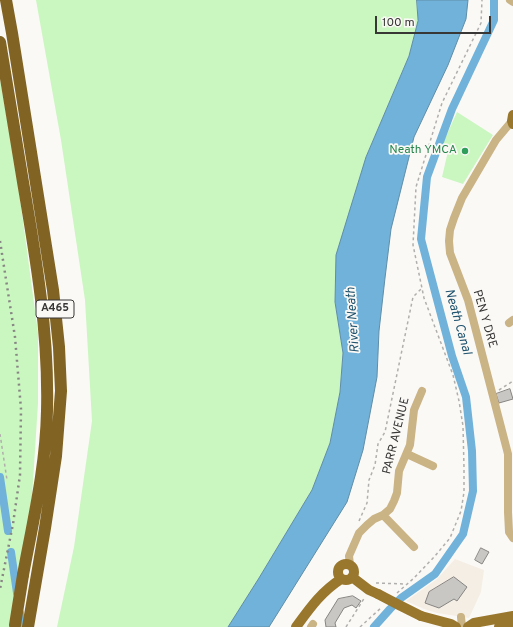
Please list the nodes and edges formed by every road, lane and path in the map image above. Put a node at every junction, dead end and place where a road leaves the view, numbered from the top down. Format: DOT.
graph roads {
  1 [pos="6,0"];
  2 [pos="482,0"];
  3 [pos="510,0"];
  4 [pos="513,2"];
  5 [pos="0,42"];
  6 [pos="513,120"];
  7 [pos="422,288"];
  8 [pos="513,381"];
  9 [pos="422,391"];
  10 [pos="492,394"];
  11 [pos="0,434"];
  12 [pos="407,454"];
  13 [pos="433,466"];
  14 [pos="7,480"];
  15 [pos="383,515"];
  16 [pos="359,522"];
  17 [pos="513,538"];
  18 [pos="414,547"];
  19 [pos="350,565"];
  20 [pos="352,577"];
  21 [pos="341,579"];
  22 [pos="406,584"];
  23 [pos="372,591"];
  24 [pos="397,593"];
  25 [pos="386,603"];
  26 [pos="513,616"];
  27 [pos="461,617"];
  28 [pos="28,623"];
  29 [pos="513,624"];
  30 [pos="15,626"];
  31 [pos="296,627"];
  32 [pos="346,627"];
  33 [pos="360,627"];
  34 [pos="456,627"];
  35 [pos="462,627"];
  36 [pos="468,627"];
  37 [pos="499,627"];
  1 -- 28 [label="highway, A465"];
  2 -- 7 [label="path"];
  3 -- 4 [label="street"];
  5 -- 30 [label="highway, A465, bridge"];
  6 -- 10 [label="street, PEN Y DRE"];
  7 -- 16 [label="path"];
  7 -- 22 [label="path"];
  8 -- 10 [label="path"];
  9 -- 12 [label="street, PARR AVENUE"];
  10 -- 17 [label="street, PEN Y DRE"];
  11 -- 14 [label="path"];
  12 -- 13 [label="street"];
  12 -- 15 [label="street, PARR AVENUE"];
  15 -- 18 [label="street"];
  15 -- 19 [label="street, PARR AVENUE"];
  19 -- 20 [label="main road"];
  19 -- 21 [label="main road"];
  20 -- 21 [label="main road"];
  20 -- 23 [label="main road"];
  21 -- 31 [label="main road"];
  22 -- 23 [label="path"];
  22 -- 24 [label="path"];
  23 -- 32 [label="path"];
  23 -- 34 [label="main road, bridge"];
  25 -- 33 [label="path"];
  26 -- 36 [label="main road"];
  27 -- 35 [label="street"];
  29 -- 37 [label="main road"];
}
